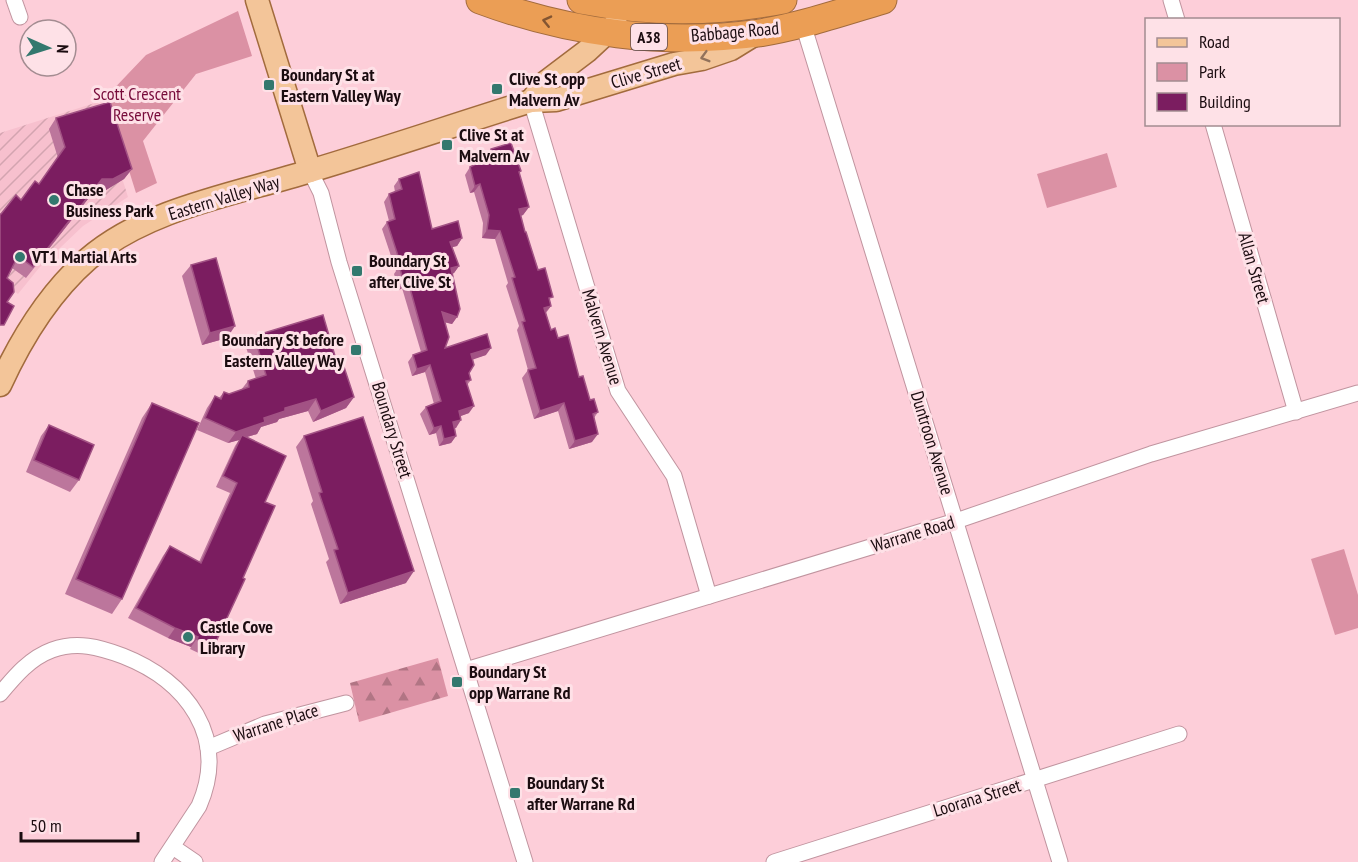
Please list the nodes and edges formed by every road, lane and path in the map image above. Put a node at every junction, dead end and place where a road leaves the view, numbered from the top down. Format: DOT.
graph roads {
  1 [pos="14,0"];
  2 [pos="257,0"];
  3 [pos="480,0"];
  4 [pos="581,0"];
  5 [pos="883,0"];
  6 [pos="1171,0"];
  7 [pos="770,1"];
  8 [pos="641,9"];
  9 [pos="20,17"];
  10 [pos="1176,18"];
  11 [pos="803,24"];
  12 [pos="604,33"];
  13 [pos="758,33"];
  14 [pos="531,101"];
  15 [pos="1214,126"];
  16 [pos="310,171"];
  17 [pos="0,385"];
  18 [pos="1358,393"];
  19 [pos="1296,412"];
  20 [pos="956,521"];
  21 [pos="709,596"];
  22 [pos="466,670"];
  23 [pos="0,694"];
  24 [pos="346,703"];
  25 [pos="1179,734"];
  26 [pos="208,747"];
  27 [pos="1036,780"];
  28 [pos="173,847"];
  29 [pos="162,862"];
  30 [pos="195,862"];
  31 [pos="525,862"];
  32 [pos="774,862"];
  33 [pos="1060,862"];
  1 -- 9 [label="street"];
  2 -- 16 [label="main road, Boundary Street"];
  12 -- 3 [label="highway, Babbage Road / A38, one-way"];
  4 -- 8 [label="highway, Babbage Road / A38"];
  5 -- 11 [label="highway, Babbage Road / A38"];
  6 -- 10 [label="street"];
  7 -- 8 [label="highway, Babbage Road / A38"];
  8 -- 12 [label="main road"];
  11 -- 13 [label="highway, Babbage Road / A38"];
  11 -- 20 [label="street, Duntroon Avenue"];
  12 -- 13 [label="highway, Babbage Road / A38"];
  12 -- 14 [label="main road"];
  13 -- 14 [label="main road, Clive Street, one-way"];
  14 -- 16 [label="main road, Clive Street"];
  14 -- 21 [label="street, Malvern Avenue"];
  15 -- 19 [label="street, Allan Street"];
  16 -- 17 [label="main road, Eastern Valley Way"];
  16 -- 22 [label="street, Boundary Street"];
  18 -- 19 [label="street, Warrane Road"];
  19 -- 20 [label="street, Warrane Road"];
  20 -- 21 [label="street, Warrane Road"];
  20 -- 27 [label="street, Duntroon Avenue"];
  21 -- 22 [label="street, Warrane Road"];
  22 -- 31 [label="street, Boundary Street"];
  23 -- 26 [label="street"];
  24 -- 26 [label="street, Warrane Place"];
  25 -- 27 [label="street, Loorana Street"];
  26 -- 28 [label="street"];
  27 -- 32 [label="street, Loorana Street"];
  27 -- 33 [label="street, Duntroon Avenue"];
  28 -- 29 [label="street"];
  28 -- 30 [label="street"];
}
